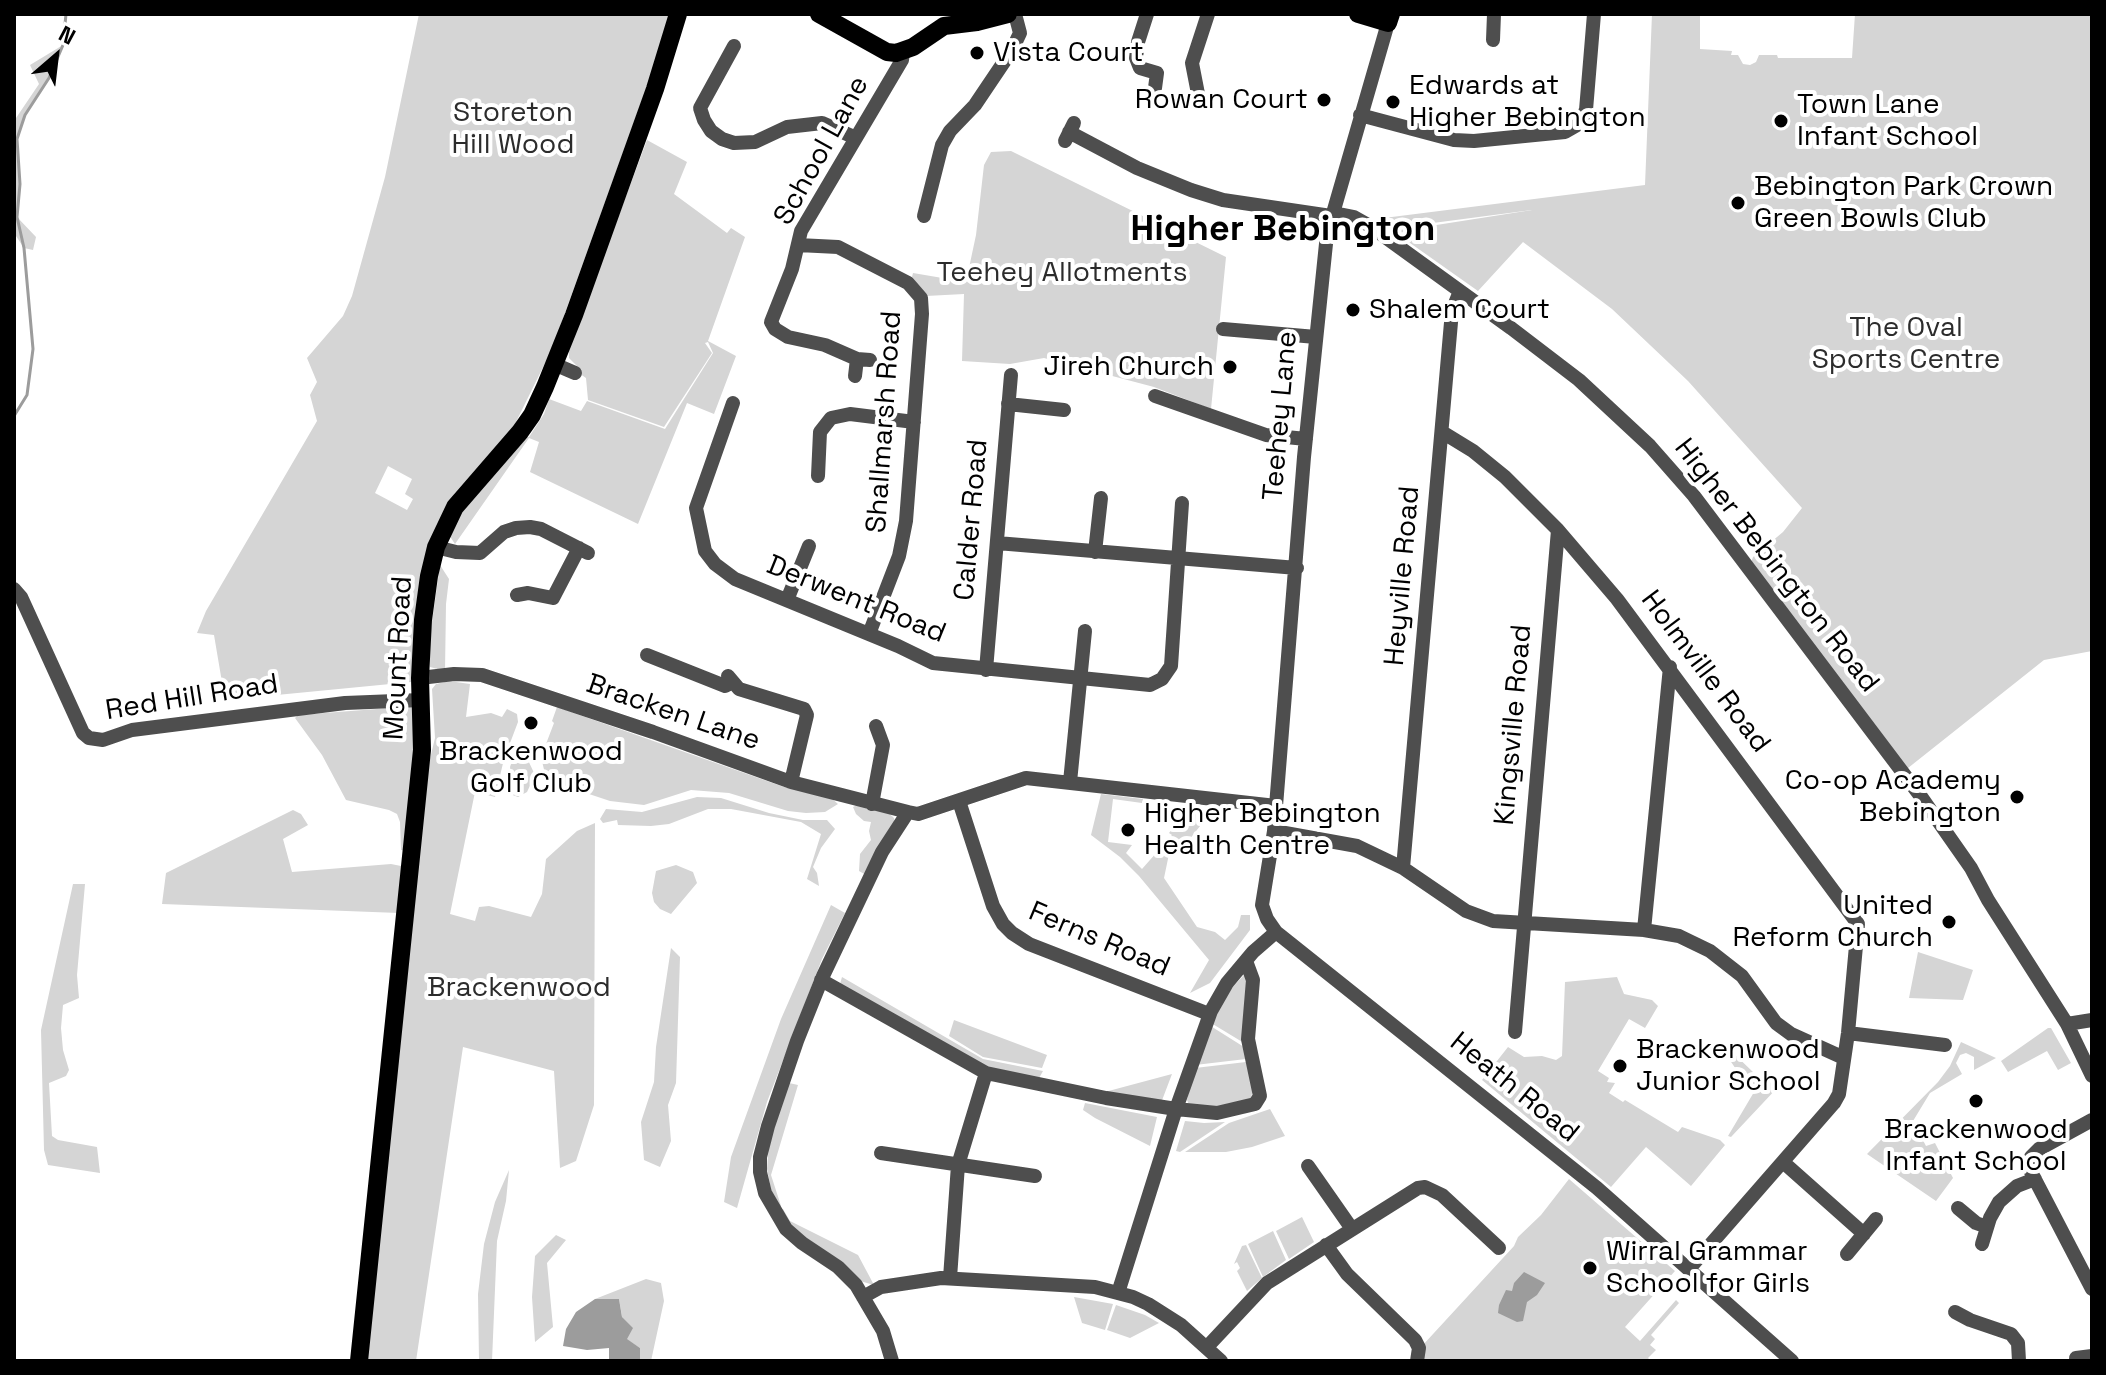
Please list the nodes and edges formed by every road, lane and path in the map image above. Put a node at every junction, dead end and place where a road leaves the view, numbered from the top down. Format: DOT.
graph roads {
  1 [pos="678,14"];
  2 [pos="819,14"];
  3 [pos="1008,14"];
  4 [pos="1015,14"];
  5 [pos="1147,14"];
  6 [pos="1208,14"];
  7 [pos="1358,14"];
  8 [pos="1494,14"];
  9 [pos="1594,14"];
  10 [pos="965,18"];
  11 [pos="1389,18"];
  12 [pos="1493,40"];
  13 [pos="732,46"];
  14 [pos="903,52"];
  15 [pos="1155,88"];
  16 [pos="1200,104"];
  17 [pos="1360,115"];
  18 [pos="1069,132"];
  19 [pos="856,138"];
  20 [pos="1333,214"];
  21 [pos="924,216"];
  22 [pos="798,245"];
  23 [pos="1460,291"];
  24 [pos="1223,329"];
  25 [pos="1316,337"];
  26 [pos="554,364"];
  27 [pos="575,373"];
  28 [pos="1011,375"];
  29 [pos="855,376"];
  30 [pos="1155,396"];
  31 [pos="1008,404"];
  32 [pos="726,407"];
  33 [pos="1064,410"];
  34 [pos="914,422"];
  35 [pos="1442,432"];
  36 [pos="1306,439"];
  37 [pos="818,476"];
  38 [pos="1099,498"];
  39 [pos="1182,503"];
  40 [pos="1558,530"];
  41 [pos="997,543"];
  42 [pos="809,546"];
  43 [pos="436,547"];
  44 [pos="1095,552"];
  45 [pos="1178,557"];
  46 [pos="1297,568"];
  47 [pos="14,589"];
  48 [pos="521,591"];
  49 [pos="787,600"];
  50 [pos="1085,631"];
  51 [pos="869,634"];
  52 [pos="647,655"];
  53 [pos="1670,667"];
  54 [pos="986,670"];
  55 [pos="420,678"];
  56 [pos="1080,679"];
  57 [pos="421,700"];
  58 [pos="876,726"];
  59 [pos="791,782"];
  60 [pos="1070,782"];
  61 [pos="959,801"];
  62 [pos="872,804"];
  63 [pos="1276,806"];
  64 [pos="908,812"];
  65 [pos="1274,831"];
  66 [pos="1403,868"];
  67 [pos="1523,924"];
  68 [pos="1644,930"];
  69 [pos="1276,932"];
  70 [pos="1246,961"];
  71 [pos="821,980"];
  72 [pos="1209,1014"];
  73 [pos="2092,1020"];
  74 [pos="2067,1024"];
  75 [pos="1515,1032"];
  76 [pos="1848,1033"];
  77 [pos="1941,1049"];
  78 [pos="1844,1058"];
  79 [pos="986,1073"];
  80 [pos="2092,1076"];
  81 [pos="1176,1109"];
  82 [pos="2092,1120"];
  83 [pos="881,1153"];
  84 [pos="1783,1162"];
  85 [pos="958,1165"];
  86 [pos="1308,1166"];
  87 [pos="1035,1176"];
  88 [pos="2035,1179"];
  89 [pos="1961,1215"];
  90 [pos="1876,1219"];
  91 [pos="1987,1227"];
  92 [pos="1352,1229"];
  93 [pos="1864,1234"];
  94 [pos="1982,1244"];
  95 [pos="1326,1245"];
  96 [pos="1500,1248"];
  97 [pos="1847,1254"];
  98 [pos="1689,1269"];
  99 [pos="2088,1270"];
  100 [pos="950,1278"];
  101 [pos="2092,1289"];
  102 [pos="1118,1293"];
  103 [pos="863,1297"];
  104 [pos="1952,1310"];
  105 [pos="1207,1347"];
  106 [pos="2076,1356"];
  107 [pos="2092,1356"];
  108 [pos="359,1361"];
  109 [pos="892,1361"];
  110 [pos="1221,1361"];
  111 [pos="1417,1361"];
  112 [pos="1792,1361"];
  113 [pos="2019,1361"];
  1 -- 26 [label="main road, Mount Road"];
  2 -- 14 [label="main road"];
  3 -- 10 [label="main road"];
  4 -- 21 [label="street"];
  5 -- 15 [label="street"];
  6 -- 16 [label="street"];
  7 -- 11 [label="main road"];
  8 -- 12 [label="street"];
  9 -- 17 [label="street"];
  10 -- 14 [label="main road"];
  11 -- 17 [label="street, Teehey Lane"];
  13 -- 19 [label="street"];
  14 -- 19 [label="street, School Lane"];
  17 -- 20 [label="street, Teehey Lane"];
  18 -- 20 [label="street, Higher Bebington Road"];
  19 -- 22 [label="street, School Lane"];
  20 -- 23 [label="street, Higher Bebington Road"];
  20 -- 25 [label="street, Teehey Lane"];
  22 -- 29 [label="street, School Lane"];
  22 -- 34 [label="street, Shallmarsh Road"];
  23 -- 35 [label="street, Heyville Road"];
  23 -- 74 [label="street, Higher Bebington Road"];
  24 -- 25 [label="street"];
  25 -- 36 [label="street, Teehey Lane"];
  26 -- 27 [label="street"];
  26 -- 43 [label="main road, Mount Road"];
  28 -- 31 [label="street, Calder Road"];
  30 -- 36 [label="street"];
  31 -- 33 [label="street"];
  31 -- 41 [label="street, Calder Road"];
  32 -- 49 [label="street, Derwent Road"];
  34 -- 37 [label="street"];
  34 -- 51 [label="street, Shallmarsh Road"];
  35 -- 40 [label="street, Holmville Road"];
  35 -- 66 [label="street, Heyville Road"];
  36 -- 46 [label="street, Teehey Lane"];
  38 -- 44 [label="street"];
  39 -- 45 [label="street"];
  40 -- 53 [label="street, Holmville Road"];
  40 -- 67 [label="street, Kingsville Road"];
  41 -- 44 [label="street"];
  41 -- 54 [label="street, Calder Road"];
  42 -- 49 [label="street"];
  43 -- 48 [label="street"];
  43 -- 55 [label="main road, Mount Road"];
  44 -- 45 [label="street"];
  45 -- 46 [label="street"];
  45 -- 56 [label="street, Derwent Road"];
  46 -- 63 [label="street, Teehey Lane"];
  47 -- 57 [label="street, Red Hill Road"];
  49 -- 51 [label="street, Derwent Road"];
  50 -- 56 [label="street"];
  51 -- 54 [label="street, Derwent Road"];
  52 -- 59 [label="street"];
  53 -- 68 [label="street"];
  53 -- 76 [label="street, Holmville Road"];
  54 -- 56 [label="street, Derwent Road"];
  55 -- 57 [label="main road, Mount Road"];
  55 -- 59 [label="street, Bracken Lane"];
  56 -- 60 [label="street"];
  57 -- 108 [label="main road, Mount Road"];
  58 -- 62 [label="street"];
  59 -- 62 [label="street, Bracken Lane"];
  60 -- 61 [label="street"];
  60 -- 63 [label="street"];
  61 -- 64 [label="street"];
  61 -- 72 [label="street, Ferns Road"];
  62 -- 64 [label="street, Bracken Lane"];
  63 -- 65 [label="street, Teehey Lane"];
  64 -- 71 [label="street"];
  65 -- 66 [label="street"];
  65 -- 69 [label="street"];
  66 -- 67 [label="street"];
  67 -- 68 [label="street"];
  67 -- 75 [label="street, Kingsville Road"];
  68 -- 78 [label="street"];
  69 -- 70 [label="street"];
  69 -- 98 [label="street, Heath Road"];
  70 -- 72 [label="street"];
  70 -- 81 [label="street"];
  71 -- 79 [label="street"];
  71 -- 103 [label="street"];
  72 -- 81 [label="street"];
  73 -- 74 [label="street"];
  74 -- 80 [label="street, Higher Bebington Road"];
  76 -- 77 [label="street"];
  76 -- 78 [label="street, Holmville Road"];
  78 -- 84 [label="street, Holmville Road"];
  79 -- 81 [label="street"];
  79 -- 85 [label="street"];
  81 -- 102 [label="street"];
  82 -- 88 [label="street"];
  83 -- 85 [label="street"];
  84 -- 93 [label="street"];
  84 -- 98 [label="street, Holmville Road"];
  85 -- 87 [label="street"];
  85 -- 100 [label="street"];
  86 -- 92 [label="street"];
  88 -- 91 [label="street"];
  88 -- 99 [label="street"];
  89 -- 91 [label="street"];
  90 -- 93 [label="street"];
  91 -- 94 [label="street"];
  92 -- 95 [label="street"];
  92 -- 96 [label="street"];
  93 -- 97 [label="street"];
  95 -- 105 [label="street"];
  95 -- 111 [label="street"];
  98 -- 112 [label="street, Heath Road"];
  99 -- 101 [label="street"];
  100 -- 102 [label="street"];
  100 -- 103 [label="street"];
  102 -- 105 [label="street"];
  103 -- 109 [label="street"];
  104 -- 113 [label="street"];
  105 -- 110 [label="street"];
  106 -- 107 [label="street"];
}
